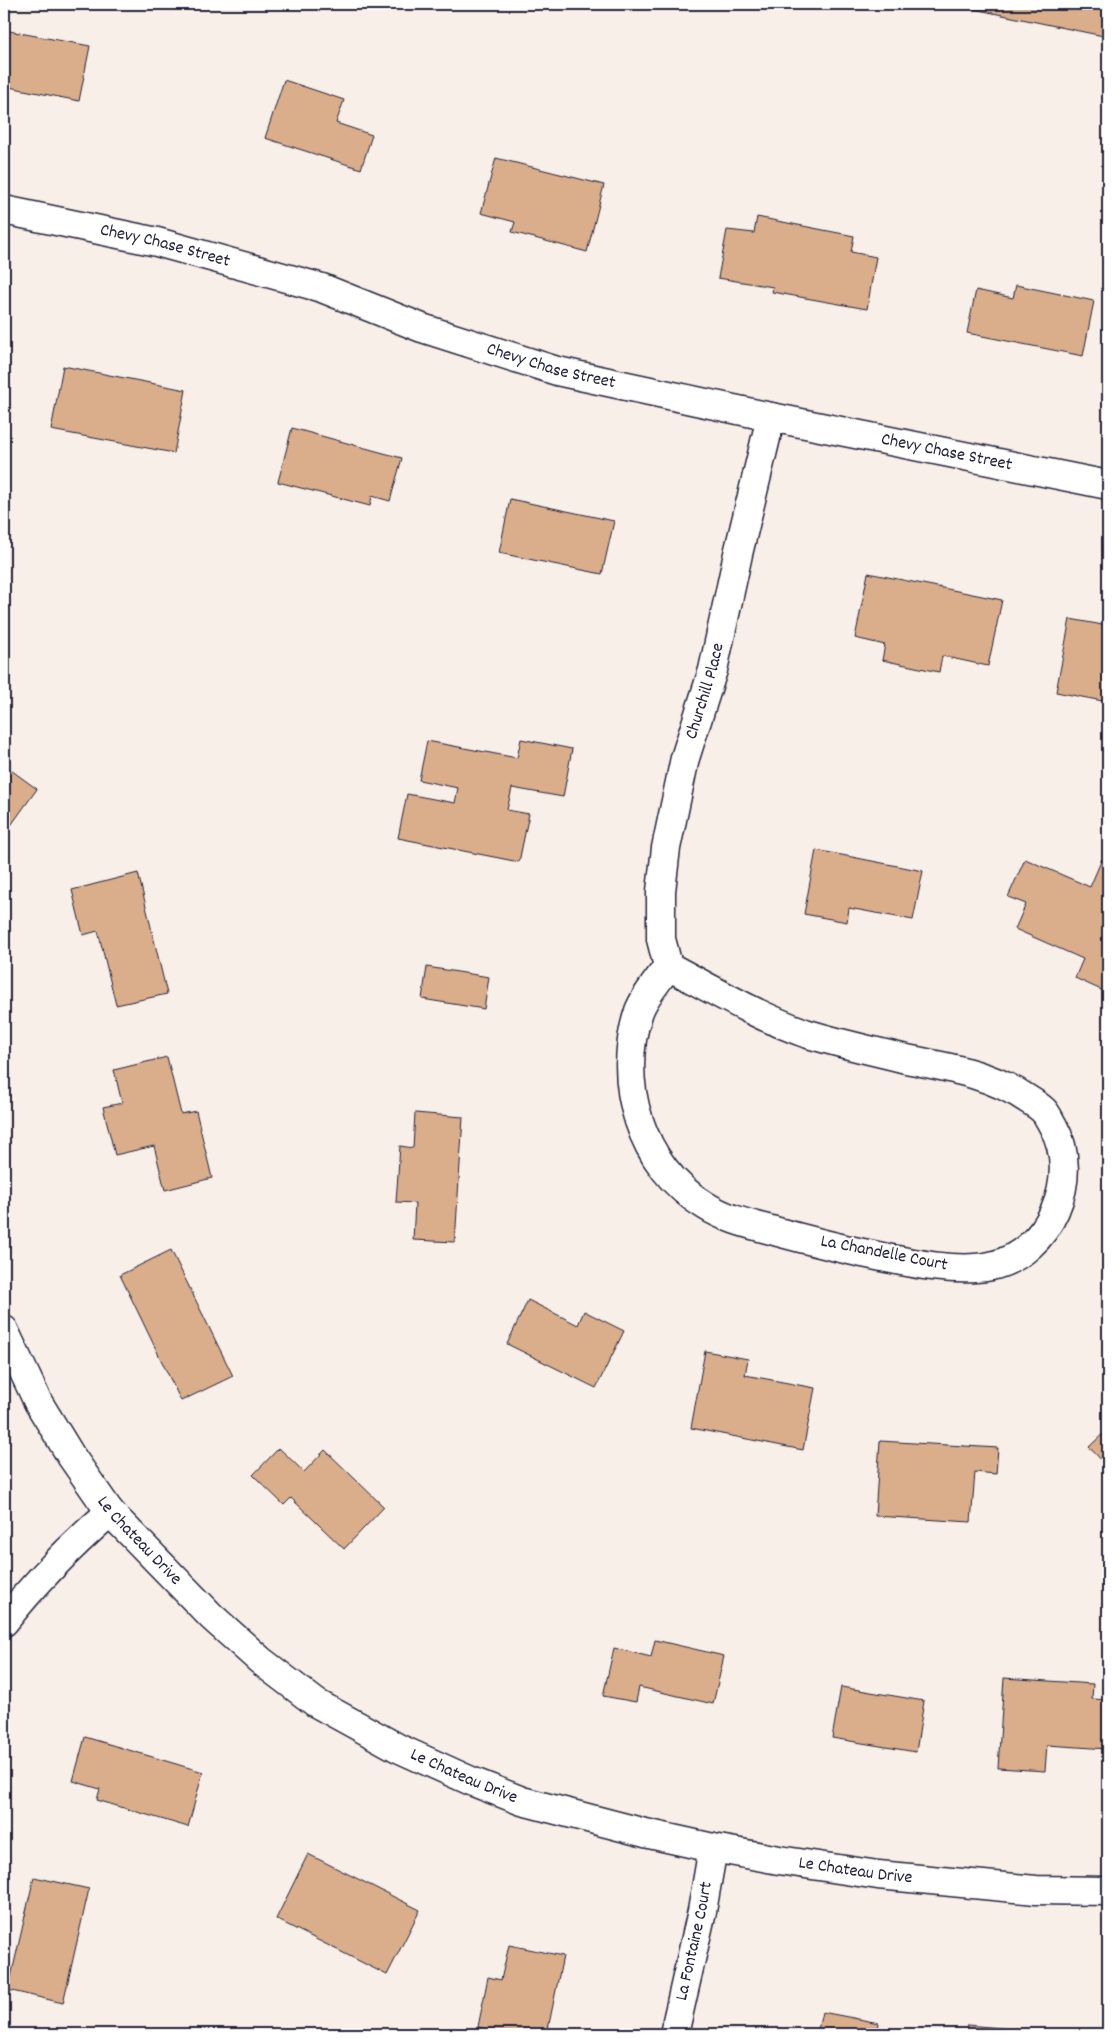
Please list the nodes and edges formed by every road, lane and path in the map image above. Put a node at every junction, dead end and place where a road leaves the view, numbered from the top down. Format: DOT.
graph roads {
  1 [pos="4,210"];
  2 [pos="771,417"];
  3 [pos="1108,485"];
  4 [pos="668,966"];
  5 [pos="4,1330"];
  6 [pos="110,1512"];
  7 [pos="4,1622"];
  8 [pos="713,1848"];
  9 [pos="1108,1891"];
  10 [pos="674,2034"];
  1 -- 2 [label="street, Chevy Chase Street"];
  2 -- 3 [label="street, Chevy Chase Street"];
  2 -- 4 [label="street, Churchill Place"];
  4 -- 4 [label="street, La Chandelle Court"];
  5 -- 6 [label="street, Le Chateau Drive"];
  6 -- 7 [label="street"];
  6 -- 8 [label="street, Le Chateau Drive"];
  8 -- 9 [label="street, Le Chateau Drive"];
  8 -- 10 [label="street, La Fontaine Court"];
}
